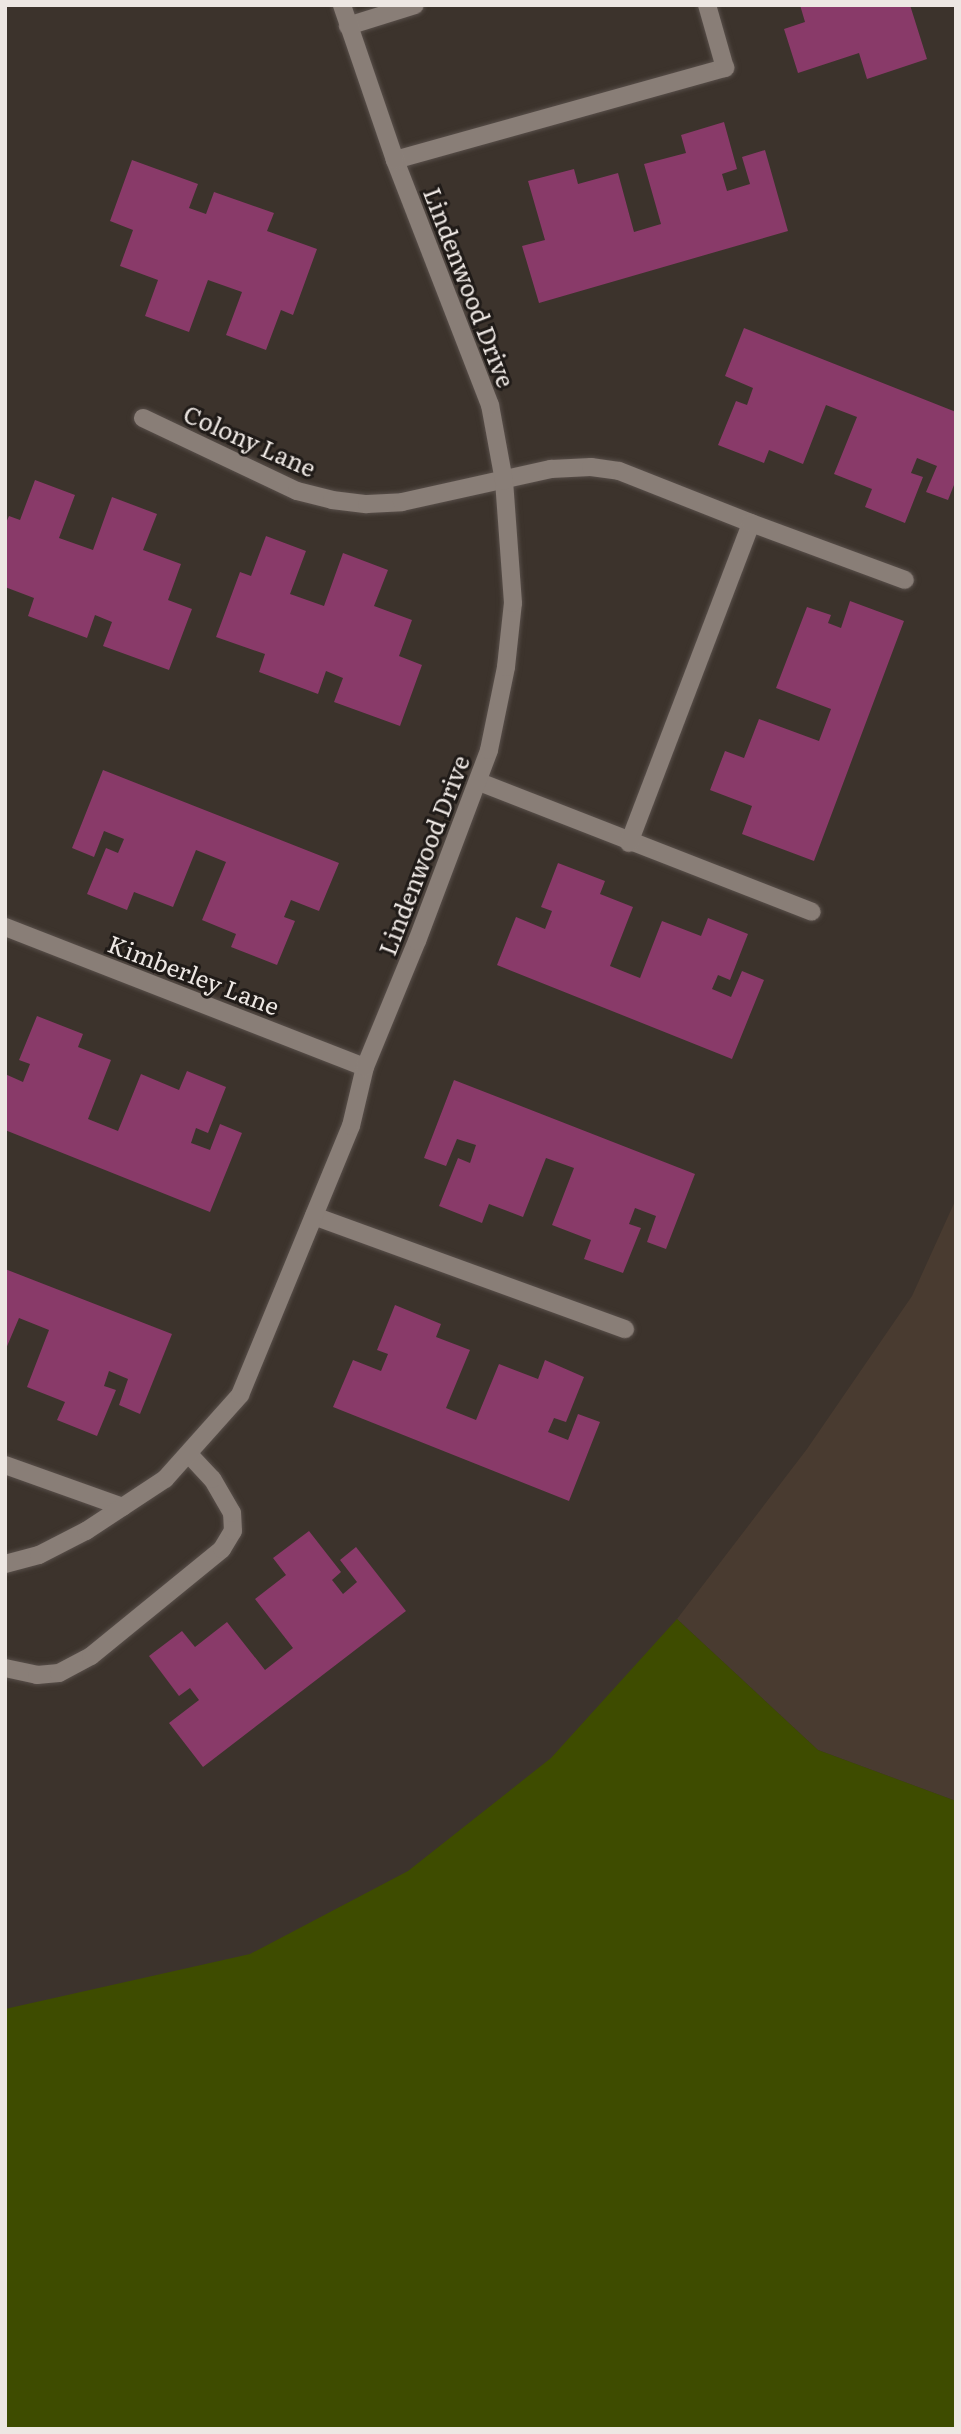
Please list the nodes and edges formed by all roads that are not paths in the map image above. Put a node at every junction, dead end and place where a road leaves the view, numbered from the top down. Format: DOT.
graph roads {
  1 [pos="342,5"];
  2 [pos="415,5"];
  3 [pos="707,5"];
  4 [pos="348,26"];
  5 [pos="394,160"];
  6 [pos="143,418"];
  7 [pos="505,481"];
  8 [pos="751,523"];
  9 [pos="905,580"];
  10 [pos="479,782"];
  11 [pos="629,843"];
  12 [pos="812,912"];
  13 [pos="5,927"];
  14 [pos="365,1067"];
  15 [pos="314,1216"];
  16 [pos="625,1329"];
  17 [pos="188,1454"];
  18 [pos="5,1465"];
  19 [pos="123,1507"];
  20 [pos="5,1564"];
  21 [pos="5,1668"];
  1 -- 4 [label="street, Lindenwood Drive"];
  2 -- 4 [label="street"];
  3 -- 5 [label="street, Lindenwood Drive"];
  4 -- 5 [label="street, Lindenwood Drive"];
  5 -- 7 [label="street, Lindenwood Drive"];
  6 -- 7 [label="street, Colony Lane"];
  7 -- 8 [label="street, Colony Lane"];
  7 -- 10 [label="street, Lindenwood Drive"];
  8 -- 9 [label="street, Colony Lane"];
  8 -- 11 [label="street"];
  10 -- 11 [label="street"];
  10 -- 14 [label="street, Lindenwood Drive"];
  11 -- 12 [label="street"];
  13 -- 14 [label="street, Kimberley Lane"];
  14 -- 15 [label="street, Lindenwood Drive"];
  15 -- 16 [label="street"];
  15 -- 17 [label="street, Lindenwood Drive"];
  17 -- 19 [label="street, Lindenwood Drive"];
  17 -- 21 [label="street"];
  18 -- 19 [label="street"];
  19 -- 20 [label="street, Lindenwood Drive"];
}
